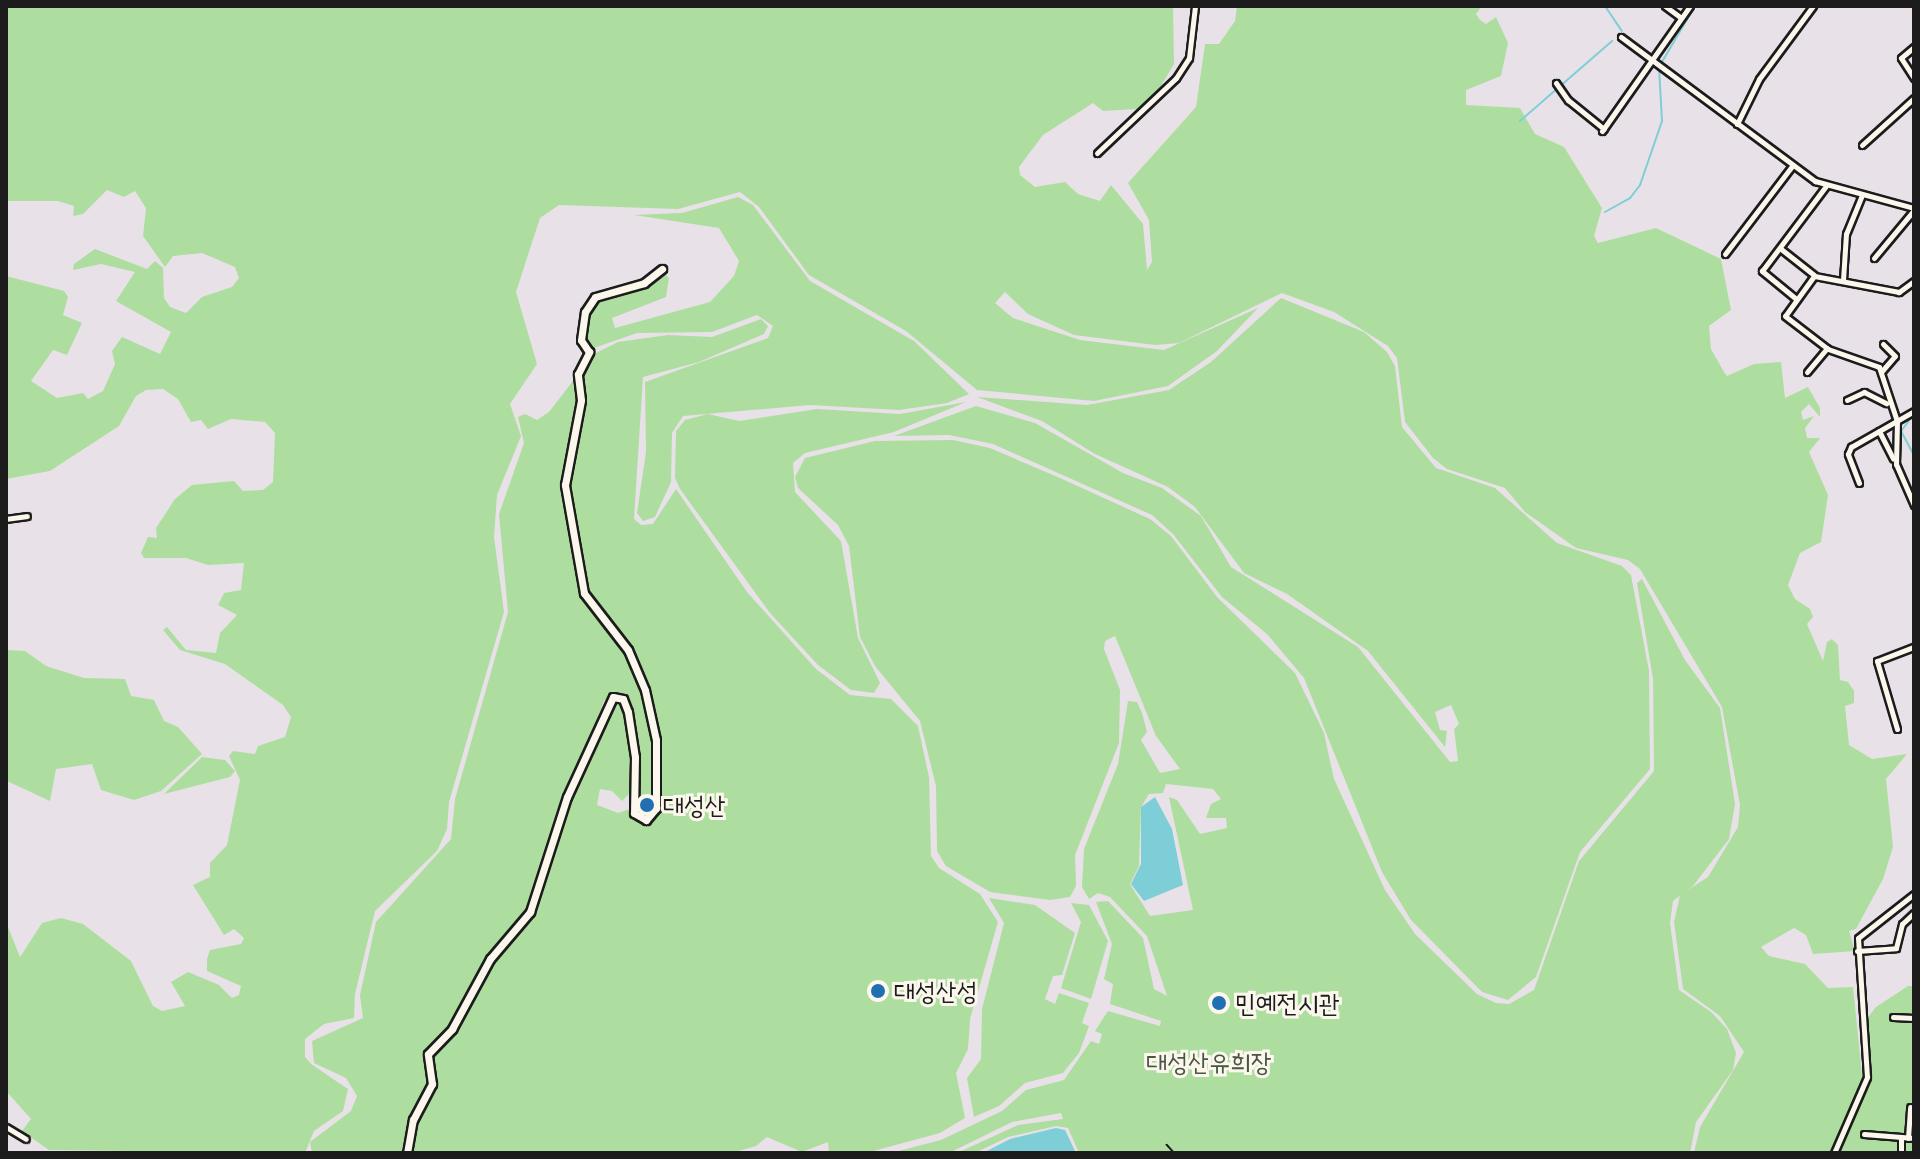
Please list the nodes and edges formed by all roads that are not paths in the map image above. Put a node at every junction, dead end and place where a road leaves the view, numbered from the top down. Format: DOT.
graph roads {
  1 [pos="1195,6"];
  2 [pos="1665,6"];
  3 [pos="1690,6"];
  4 [pos="1813,6"];
  5 [pos="1681,17"];
  6 [pos="1621,37"];
  7 [pos="1914,47"];
  8 [pos="1658,62"];
  9 [pos="1914,78"];
  10 [pos="1556,83"];
  11 [pos="1914,98"];
  12 [pos="1737,124"];
  13 [pos="1862,145"];
  14 [pos="1097,153"];
  15 [pos="1792,166"];
  16 [pos="1826,186"];
  17 [pos="1862,195"];
  18 [pos="1914,209"];
  19 [pos="1780,249"];
  20 [pos="1725,254"];
  21 [pos="1874,258"];
  22 [pos="662,269"];
  23 [pos="1814,276"];
  24 [pos="1843,280"];
  25 [pos="1914,281"];
  26 [pos="1795,298"];
  27 [pos="1883,344"];
  28 [pos="1827,348"];
  29 [pos="1807,372"];
  30 [pos="1881,372"];
  31 [pos="1847,400"];
  32 [pos="1887,403"];
  33 [pos="1914,411"];
  34 [pos="1897,421"];
  35 [pos="1879,431"];
  36 [pos="1896,464"];
  37 [pos="1859,483"];
  38 [pos="1914,505"];
  39 [pos="27,516"];
  40 [pos="6,519"];
  41 [pos="1914,647"];
  42 [pos="1897,729"];
  43 [pos="1914,894"];
  44 [pos="1914,913"];
  45 [pos="1857,951"];
  46 [pos="1893,1017"];
  47 [pos="1914,1018"];
  48 [pos="1910,1107"];
  49 [pos="6,1127"];
  50 [pos="1864,1134"];
  51 [pos="1908,1138"];
  52 [pos="26,1139"];
  53 [pos="407,1153"];
  54 [pos="1834,1153"];
  55 [pos="1901,1153"];
  1 -- 14 [label="street"];
  2 -- 5 [label="street"];
  3 -- 5 [label="street"];
  4 -- 12 [label="street"];
  5 -- 8 [label="street"];
  6 -- 8 [label="street"];
  7 -- 9 [label="street"];
  8 -- 10 [label="street"];
  8 -- 12 [label="street"];
  11 -- 13 [label="street"];
  12 -- 15 [label="street"];
  15 -- 16 [label="street"];
  15 -- 20 [label="street"];
  16 -- 17 [label="street"];
  16 -- 19 [label="street"];
  17 -- 18 [label="street"];
  17 -- 24 [label="street"];
  18 -- 21 [label="street"];
  19 -- 23 [label="street"];
  19 -- 26 [label="street"];
  22 -- 53 [label="street"];
  23 -- 24 [label="street"];
  23 -- 26 [label="street"];
  24 -- 25 [label="street"];
  26 -- 28 [label="street"];
  27 -- 30 [label="street"];
  28 -- 29 [label="street"];
  28 -- 30 [label="street"];
  30 -- 32 [label="street"];
  31 -- 32 [label="street"];
  32 -- 34 [label="street"];
  33 -- 34 [label="street"];
  34 -- 35 [label="street"];
  34 -- 36 [label="street"];
  35 -- 36 [label="street"];
  35 -- 37 [label="street"];
  36 -- 38 [label="street"];
  39 -- 40 [label="street"];
  41 -- 42 [label="street"];
  43 -- 45 [label="street"];
  44 -- 45 [label="street"];
  45 -- 54 [label="street"];
  46 -- 47 [label="street"];
  48 -- 51 [label="street"];
  49 -- 52 [label="street"];
  50 -- 51 [label="street"];
  51 -- 55 [label="street"];
}
